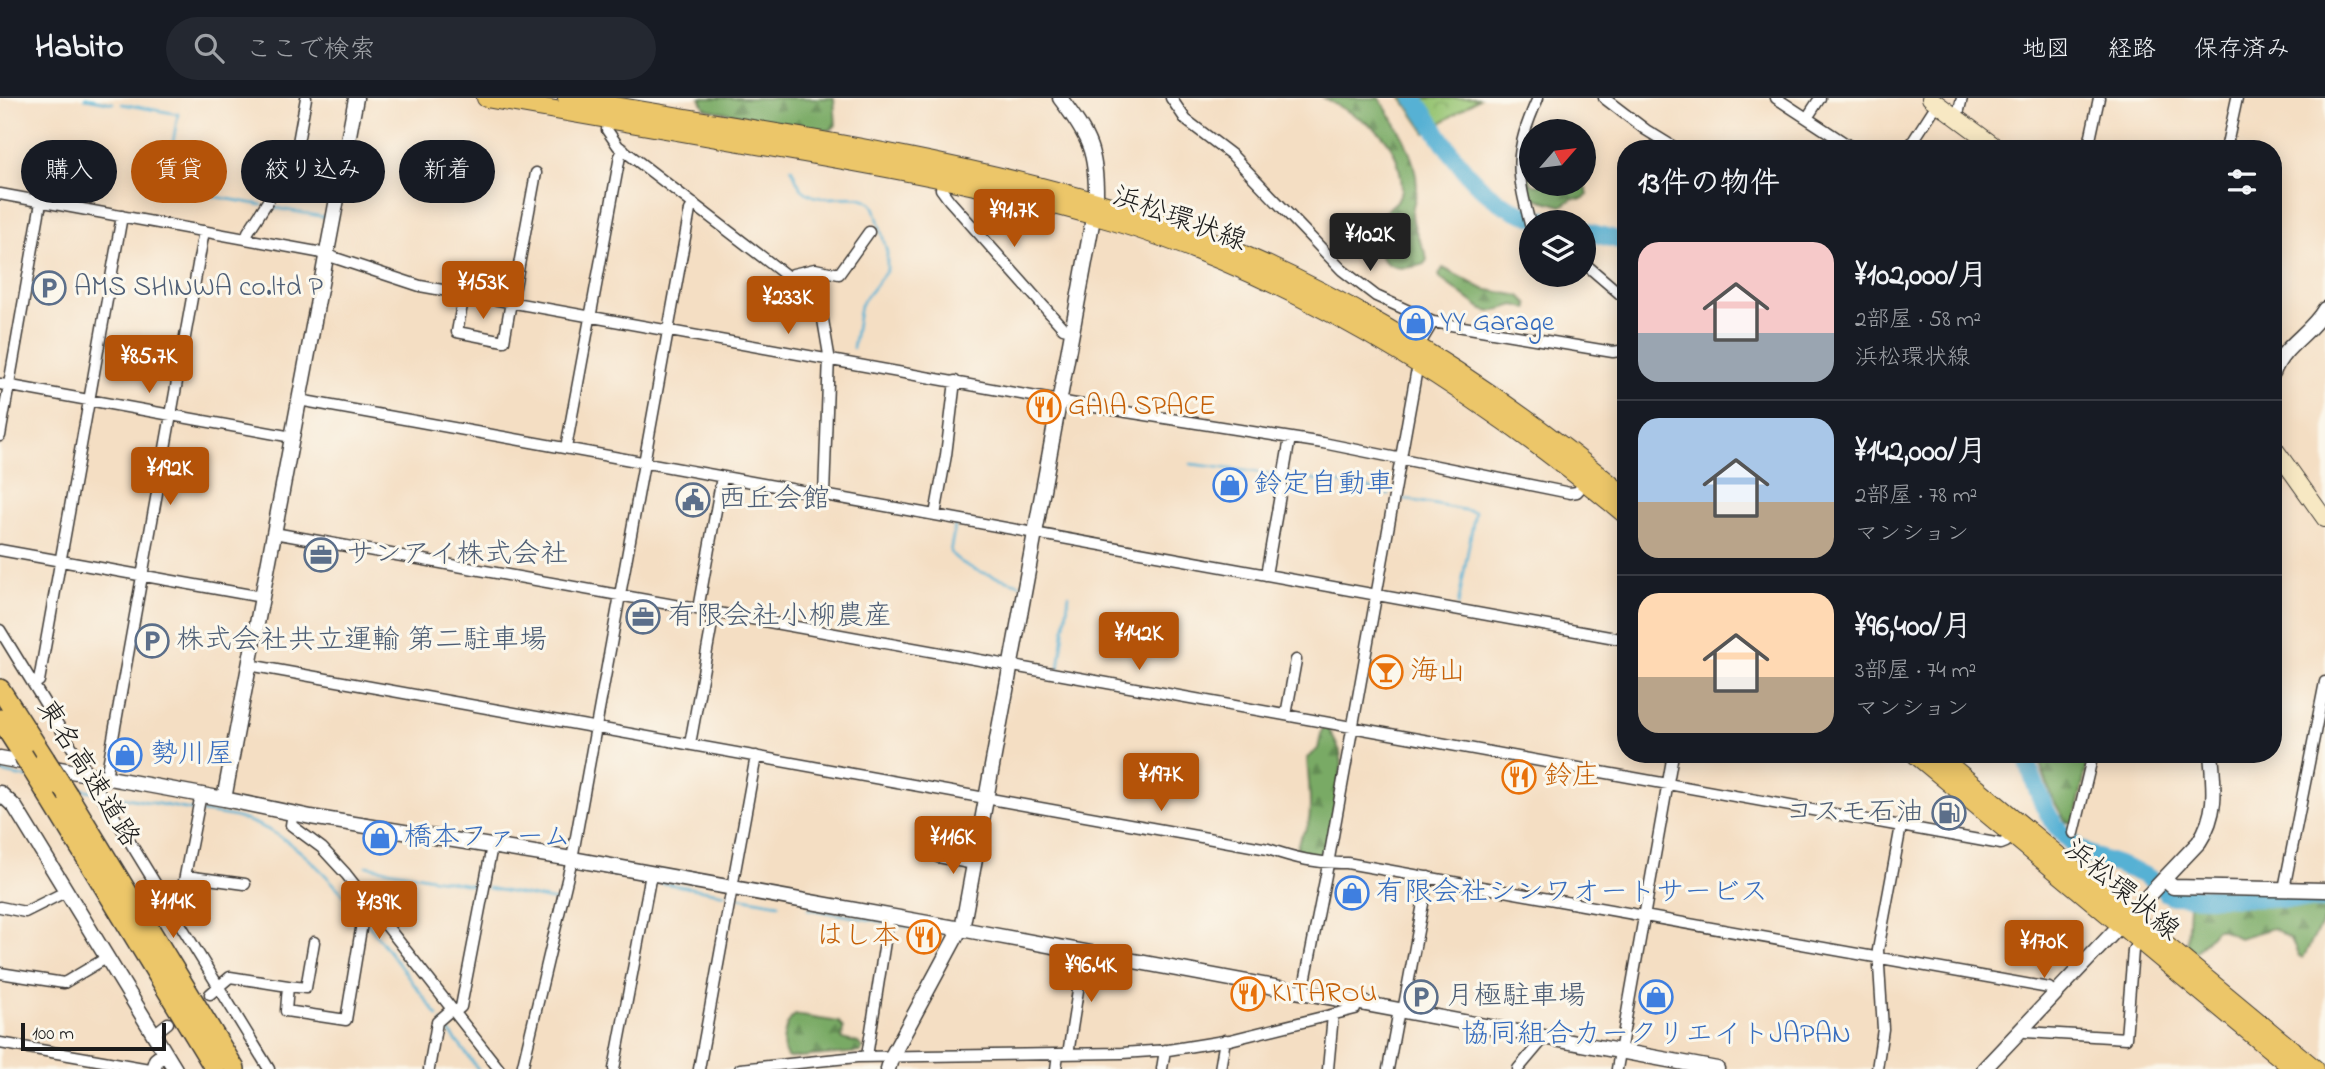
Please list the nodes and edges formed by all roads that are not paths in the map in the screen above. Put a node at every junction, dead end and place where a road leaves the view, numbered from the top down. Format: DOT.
graph roads {
  1 [pos="306,98"];
  2 [pos="356,98"];
  3 [pos="486,98"];
  4 [pos="568,98"];
  5 [pos="1060,98"];
  6 [pos="1171,98"];
  7 [pos="1538,98"];
  8 [pos="1604,98"];
  9 [pos="1776,98"];
  10 [pos="1820,98"];
  11 [pos="1962,98"];
  12 [pos="2099,98"];
  13 [pos="2237,98"];
  14 [pos="1933,101"];
  15 [pos="606,107"];
  16 [pos="1955,116"];
  17 [pos="1807,118"];
  18 [pos="1662,140"];
  19 [pos="1840,140"];
  20 [pos="1913,140"];
  21 [pos="1987,140"];
  22 [pos="2090,140"];
  23 [pos="2228,140"];
  24 [pos="624,150"];
  25 [pos="536,173"];
  26 [pos="943,178"];
  27 [pos="0,194"];
  28 [pos="21,198"];
  29 [pos="41,203"];
  30 [pos="47,203"];
  31 [pos="694,204"];
  32 [pos="1095,209"];
  33 [pos="1526,210"];
  34 [pos="122,216"];
  35 [pos="204,231"];
  36 [pos="869,232"];
  37 [pos="247,239"];
  38 [pos="326,254"];
  39 [pos="1596,273"];
  40 [pos="790,278"];
  41 [pos="1617,291"];
  42 [pos="464,294"];
  43 [pos="511,302"];
  44 [pos="2325,309"];
  45 [pos="590,317"];
  46 [pos="1433,322"];
  47 [pos="1072,330"];
  48 [pos="668,331"];
  49 [pos="1418,347"];
  50 [pos="1617,351"];
  51 [pos="2282,357"];
  52 [pos="829,359"];
  53 [pos="1422,365"];
  54 [pos="955,382"];
  55 [pos="4,385"];
  56 [pos="299,400"];
  57 [pos="1059,400"];
  58 [pos="89,401"];
  59 [pos="170,415"];
  60 [pos="0,436"];
  61 [pos="292,437"];
  62 [pos="1290,438"];
  63 [pos="566,448"];
  64 [pos="1401,459"];
  65 [pos="2282,459"];
  66 [pos="644,463"];
  67 [pos="722,477"];
  68 [pos="1586,482"];
  69 [pos="1617,490"];
  70 [pos="824,495"];
  71 [pos="1617,508"];
  72 [pos="935,515"];
  73 [pos="2325,519"];
  74 [pos="274,533"];
  75 [pos="1035,533"];
  76 [pos="0,550"];
  77 [pos="61,561"];
  78 [pos="1266,575"];
  79 [pos="141,576"];
  80 [pos="620,595"];
  81 [pos="1376,595"];
  82 [pos="262,597"];
  83 [pos="698,609"];
  84 [pos="714,612"];
  85 [pos="0,630"];
  86 [pos="1617,638"];
  87 [pos="1296,660"];
  88 [pos="249,665"];
  89 [pos="1011,666"];
  90 [pos="2325,682"];
  91 [pos="33,684"];
  92 [pos="0,689"];
  93 [pos="1286,715"];
  94 [pos="0,719"];
  95 [pos="596,727"];
  96 [pos="1353,727"];
  97 [pos="690,744"];
  98 [pos="756,756"];
  99 [pos="0,758"];
  100 [pos="1671,763"];
  101 [pos="1926,763"];
  102 [pos="1946,763"];
  103 [pos="2091,763"];
  104 [pos="2212,763"];
  105 [pos="97,778"];
  106 [pos="1667,784"];
  107 [pos="0,793"];
  108 [pos="986,798"];
  109 [pos="224,799"];
  110 [pos="199,803"];
  111 [pos="293,814"];
  112 [pos="1901,827"];
  113 [pos="2074,833"];
  114 [pos="2012,835"];
  115 [pos="492,846"];
  116 [pos="938,857"];
  117 [pos="572,859"];
  118 [pos="1328,863"];
  119 [pos="974,864"];
  120 [pos="651,874"];
  121 [pos="186,876"];
  122 [pos="1427,877"];
  123 [pos="2164,879"];
  124 [pos="245,884"];
  125 [pos="732,888"];
  126 [pos="2284,889"];
  127 [pos="2325,890"];
  128 [pos="67,891"];
  129 [pos="0,907"];
  130 [pos="177,916"];
  131 [pos="370,916"];
  132 [pos="889,916"];
  133 [pos="1644,916"];
  134 [pos="2125,920"];
  135 [pos="961,929"];
  136 [pos="2140,941"];
  137 [pos="314,942"];
  138 [pos="1084,952"];
  139 [pos="108,957"];
  140 [pos="1878,957"];
  141 [pos="0,973"];
  142 [pos="288,986"];
  143 [pos="215,990"];
  144 [pos="1303,992"];
  145 [pos="2055,994"];
  146 [pos="1356,1002"];
  147 [pos="1401,1010"];
  148 [pos="452,1011"];
  149 [pos="1333,1014"];
  150 [pos="168,1023"];
  151 [pos="2022,1029"];
  152 [pos="154,1034"];
  153 [pos="1545,1037"];
  154 [pos="1224,1041"];
  155 [pos="0,1043"];
  156 [pos="1165,1050"];
  157 [pos="1619,1051"];
  158 [pos="165,1053"];
  159 [pos="1063,1054"];
  160 [pos="951,1055"];
  161 [pos="867,1056"];
  162 [pos="890,1063"];
  163 [pos="822,1065"];
  164 [pos="766,1068"];
  165 [pos="151,1069"];
  166 [pos="175,1069"];
  167 [pos="215,1069"];
  168 [pos="235,1069"];
  169 [pos="270,1069"];
  170 [pos="429,1069"];
  171 [pos="499,1069"];
  172 [pos="522,1069"];
  173 [pos="614,1069"];
  174 [pos="698,1069"];
  175 [pos="740,1069"];
  176 [pos="948,1069"];
  177 [pos="1056,1069"];
  178 [pos="1162,1069"];
  179 [pos="1220,1069"];
  180 [pos="1328,1069"];
  181 [pos="1388,1069"];
  182 [pos="1518,1069"];
  183 [pos="1617,1069"];
  184 [pos="1717,1069"];
  185 [pos="1877,1069"];
  186 [pos="1984,1069"];
  187 [pos="2294,1069"];
  188 [pos="2315,1069"];
  1 -- 37 [label="street"];
  2 -- 38 [label="street"];
  3 -- 15 [label="main road, 浜松環状線"];
  4 -- 15 [label="main road, 浜松環状線"];
  5 -- 32 [label="street"];
  6 -- 46 [label="street"];
  7 -- 33 [label="street"];
  8 -- 18 [label="street"];
  9 -- 17 [label="street"];
  10 -- 17 [label="street"];
  11 -- 16 [label="street"];
  12 -- 22 [label="street"];
  13 -- 23 [label="street"];
  14 -- 16 [label="main road"];
  14 -- 20 [label="street"];
  15 -- 24 [label="street"];
  15 -- 26 [label="main road, 浜松環状線"];
  15 -- 32 [label="main road, 浜松環状線"];
  16 -- 21 [label="main road"];
  17 -- 19 [label="street"];
  24 -- 31 [label="street"];
  24 -- 45 [label="street"];
  25 -- 43 [label="street"];
  26 -- 32 [label="main road, 浜松環状線"];
  26 -- 47 [label="street"];
  27 -- 28 [label="street"];
  29 -- 55 [label="street"];
  30 -- 34 [label="street"];
  31 -- 40 [label="street"];
  31 -- 48 [label="street"];
  32 -- 47 [label="street"];
  32 -- 49 [label="main road, 浜松環状線"];
  32 -- 53 [label="main road, 浜松環状線"];
  34 -- 35 [label="street"];
  34 -- 58 [label="street"];
  35 -- 37 [label="street"];
  35 -- 59 [label="street"];
  36 -- 40 [label="street"];
  37 -- 38 [label="street"];
  38 -- 42 [label="street"];
  38 -- 56 [label="street"];
  39 -- 41 [label="street"];
  40 -- 52 [label="street"];
  42 -- 43 [label="street"];
  42 -- 43 [label="street"];
  43 -- 45 [label="street"];
  44 -- 51 [label="street"];
  45 -- 48 [label="street"];
  45 -- 63 [label="street"];
  46 -- 49 [label="street"];
  46 -- 50 [label="street"];
  47 -- 57 [label="street"];
  48 -- 52 [label="street"];
  48 -- 66 [label="street"];
  49 -- 69 [label="main road, 浜松環状線"];
  52 -- 54 [label="street"];
  52 -- 70 [label="street"];
  53 -- 64 [label="street"];
  53 -- 68 [label="main road, 浜松環状線"];
  54 -- 57 [label="street"];
  54 -- 72 [label="street"];
  55 -- 58 [label="street"];
  55 -- 60 [label="street"];
  56 -- 61 [label="street"];
  56 -- 63 [label="street"];
  57 -- 62 [label="street"];
  57 -- 75 [label="street"];
  58 -- 59 [label="street"];
  58 -- 77 [label="street"];
  59 -- 61 [label="street"];
  59 -- 79 [label="street"];
  61 -- 74 [label="street"];
  62 -- 64 [label="street"];
  62 -- 78 [label="street"];
  63 -- 66 [label="street"];
  64 -- 68 [label="street"];
  64 -- 81 [label="street"];
  65 -- 73 [label="main road"];
  66 -- 67 [label="street"];
  66 -- 80 [label="street"];
  67 -- 70 [label="street"];
  67 -- 83 [label="street"];
  68 -- 71 [label="main road, 浜松環状線"];
  70 -- 72 [label="street"];
  72 -- 75 [label="street"];
  74 -- 80 [label="street"];
  74 -- 82 [label="street"];
  75 -- 78 [label="street"];
  75 -- 89 [label="street"];
  76 -- 77 [label="street"];
  77 -- 79 [label="street"];
  77 -- 91 [label="street"];
  78 -- 81 [label="street"];
  79 -- 82 [label="street"];
  79 -- 105 [label="street"];
  80 -- 83 [label="street"];
  80 -- 95 [label="street"];
  81 -- 86 [label="street"];
  81 -- 96 [label="street"];
  82 -- 88 [label="street"];
  83 -- 84 [label="street"];
  84 -- 89 [label="street"];
  84 -- 97 [label="street"];
  85 -- 91 [label="street"];
  87 -- 93 [label="street"];
  88 -- 95 [label="street"];
  88 -- 109 [label="street"];
  89 -- 93 [label="street"];
  89 -- 108 [label="street"];
  90 -- 126 [label="street"];
  91 -- 105 [label="street"];
  92 -- 168 [label="highway, 東名高速道路, bridge"];
  93 -- 96 [label="street"];
  94 -- 167 [label="highway, 東名高速道路, bridge"];
  95 -- 97 [label="street"];
  95 -- 117 [label="street"];
  96 -- 106 [label="street"];
  96 -- 118 [label="street"];
  97 -- 98 [label="street"];
  98 -- 108 [label="street"];
  98 -- 125 [label="street"];
  99 -- 105 [label="street"];
  100 -- 106 [label="street"];
  101 -- 114 [label="main road, 浜松環状線"];
  102 -- 134 [label="main road, 浜松環状線"];
  103 -- 113 [label="street"];
  104 -- 123 [label="street"];
  105 -- 110 [label="street"];
  105 -- 130 [label="street"];
  106 -- 112 [label="street"];
  106 -- 133 [label="street"];
  107 -- 128 [label="street"];
  108 -- 118 [label="street"];
  108 -- 119 [label="street"];
  109 -- 110 [label="street"];
  109 -- 111 [label="street"];
  110 -- 121 [label="street"];
  111 -- 115 [label="street"];
  111 -- 131 [label="street"];
  112 -- 114 [label="street"];
  112 -- 140 [label="street"];
  114 -- 134 [label="main road, 浜松環状線"];
  115 -- 117 [label="street"];
  115 -- 148 [label="street"];
  116 -- 119 [label="street"];
  117 -- 120 [label="street"];
  117 -- 172 [label="street"];
  118 -- 122 [label="street"];
  118 -- 144 [label="street"];
  119 -- 135 [label="street"];
  120 -- 125 [label="street"];
  120 -- 173 [label="street"];
  121 -- 124 [label="street"];
  121 -- 130 [label="street"];
  122 -- 133 [label="street"];
  122 -- 147 [label="street"];
  123 -- 126 [label="street"];
  123 -- 134 [label="street"];
  125 -- 132 [label="street"];
  125 -- 174 [label="street"];
  126 -- 127 [label="street"];
  128 -- 129 [label="street"];
  128 -- 139 [label="street"];
  130 -- 143 [label="street"];
  131 -- 142 [label="street"];
  131 -- 148 [label="street"];
  132 -- 135 [label="street"];
  132 -- 161 [label="street"];
  133 -- 140 [label="street"];
  133 -- 157 [label="street"];
  134 -- 136 [label="main road, 浜松環状線"];
  134 -- 145 [label="street"];
  134 -- 188 [label="main road, 浜松環状線"];
  135 -- 138 [label="street"];
  135 -- 162 [label="street"];
  136 -- 151 [label="street"];
  136 -- 187 [label="main road, 浜松環状線"];
  137 -- 142 [label="street"];
  138 -- 144 [label="street"];
  138 -- 159 [label="street"];
  139 -- 141 [label="street"];
  139 -- 152 [label="street"];
  140 -- 145 [label="street"];
  140 -- 185 [label="street"];
  142 -- 143 [label="street"];
  143 -- 169 [label="street"];
  144 -- 146 [label="street"];
  145 -- 151 [label="street"];
  146 -- 147 [label="street"];
  146 -- 149 [label="street"];
  147 -- 153 [label="street"];
  147 -- 181 [label="street"];
  148 -- 170 [label="street"];
  148 -- 171 [label="street"];
  149 -- 154 [label="street"];
  149 -- 180 [label="street"];
  150 -- 152 [label="street"];
  151 -- 186 [label="street"];
  152 -- 158 [label="street"];
  153 -- 157 [label="street"];
  153 -- 182 [label="street"];
  154 -- 156 [label="street"];
  154 -- 179 [label="street"];
  155 -- 165 [label="street"];
  156 -- 159 [label="street"];
  156 -- 178 [label="street"];
  157 -- 183 [label="street"];
  157 -- 184 [label="street"];
  158 -- 165 [label="street"];
  158 -- 166 [label="street"];
  159 -- 160 [label="street"];
  159 -- 177 [label="street"];
  160 -- 162 [label="street"];
  160 -- 176 [label="street"];
  161 -- 162 [label="street"];
  161 -- 163 [label="street"];
  163 -- 164 [label="street"];
  164 -- 175 [label="street"];
}
